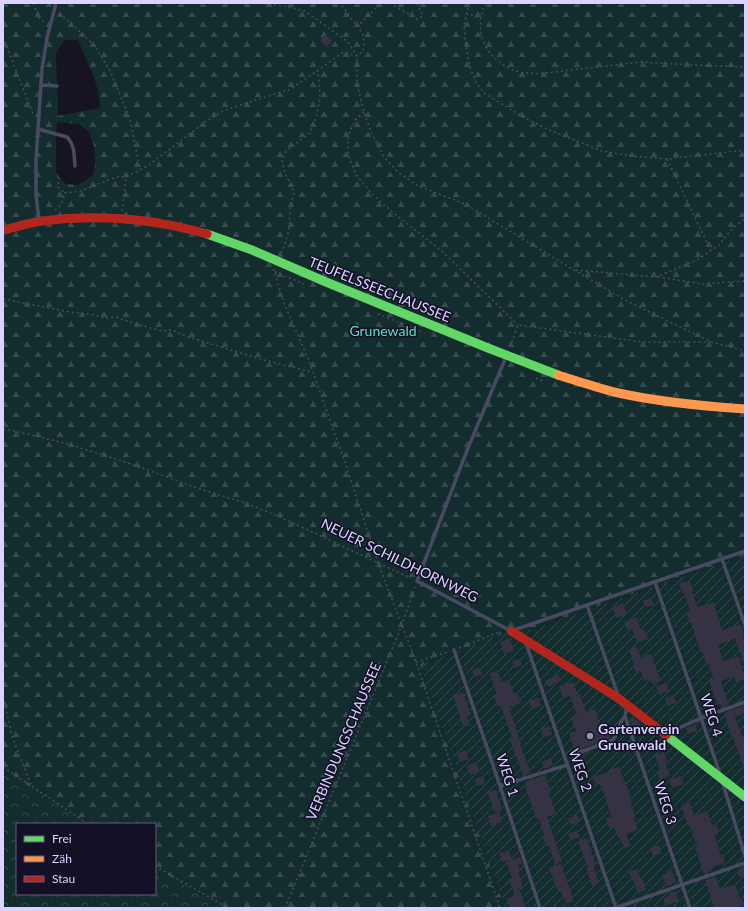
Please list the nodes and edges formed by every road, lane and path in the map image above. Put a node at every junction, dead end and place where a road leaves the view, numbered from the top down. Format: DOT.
graph roads {
  1 [pos="34,3"];
  2 [pos="56,3"];
  3 [pos="259,3"];
  4 [pos="340,3"];
  5 [pos="381,3"];
  6 [pos="390,3"];
  7 [pos="418,3"];
  8 [pos="469,3"];
  9 [pos="485,3"];
  10 [pos="54,11"];
  11 [pos="466,14"];
  12 [pos="481,19"];
  13 [pos="51,25"];
  14 [pos="357,26"];
  15 [pos="3,37"];
  16 [pos="357,56"];
  17 [pos="745,67"];
  18 [pos="318,70"];
  19 [pos="41,85"];
  20 [pos="57,86"];
  21 [pos="364,112"];
  22 [pos="33,114"];
  23 [pos="38,128"];
  24 [pos="745,150"];
  25 [pos="667,159"];
  26 [pos="75,166"];
  27 [pos="140,169"];
  28 [pos="60,177"];
  29 [pos="126,177"];
  30 [pos="65,193"];
  31 [pos="123,201"];
  32 [pos="745,218"];
  33 [pos="39,222"];
  34 [pos="3,230"];
  35 [pos="711,251"];
  36 [pos="276,261"];
  37 [pos="574,270"];
  38 [pos="274,271"];
  39 [pos="656,276"];
  40 [pos="745,281"];
  41 [pos="303,283"];
  42 [pos="3,299"];
  43 [pos="377,314"];
  44 [pos="518,325"];
  45 [pos="428,335"];
  46 [pos="712,342"];
  47 [pos="745,351"];
  48 [pos="506,356"];
  49 [pos="312,372"];
  50 [pos="745,409"];
  51 [pos="3,429"];
  52 [pos="745,551"];
  53 [pos="722,559"];
  54 [pos="378,563"];
  55 [pos="417,581"];
  56 [pos="655,582"];
  57 [pos="587,605"];
  58 [pos="402,625"];
  59 [pos="745,625"];
  60 [pos="511,631"];
  61 [pos="525,639"];
  62 [pos="454,650"];
  63 [pos="416,662"];
  64 [pos="3,697"];
  65 [pos="618,698"];
  66 [pos="745,702"];
  67 [pos="627,705"];
  68 [pos="625,716"];
  69 [pos="701,718"];
  70 [pos="681,727"];
  71 [pos="578,752"];
  72 [pos="567,765"];
  73 [pos="3,768"];
  74 [pos="722,778"];
  75 [pos="500,786"];
  76 [pos="32,787"];
  77 [pos="745,797"];
  78 [pos="86,823"];
  79 [pos="745,856"];
  80 [pos="745,863"];
  81 [pos="156,867"];
  82 [pos="681,885"];
  83 [pos="222,904"];
  84 [pos="216,908"];
  85 [pos="228,908"];
  86 [pos="285,908"];
  87 [pos="500,908"];
  88 [pos="540,908"];
  89 [pos="616,908"];
  90 [pos="690,908"];
  1 -- 13 [label="path"];
  2 -- 10 [label="lane"];
  3 -- 16 [label="path"];
  4 -- 14 [label="path"];
  5 -- 14 [label="path"];
  6 -- 7 [label="path"];
  8 -- 11 [label="path"];
  9 -- 12 [label="path"];
  10 -- 13 [label="lane"];
  10 -- 27 [label="path"];
  11 -- 12 [label="path"];
  11 -- 25 [label="path"];
  12 -- 17 [label="path"];
  13 -- 19 [label="lane"];
  14 -- 16 [label="path"];
  15 -- 22 [label="path"];
  16 -- 18 [label="path"];
  16 -- 21 [label="path"];
  18 -- 27 [label="path"];
  18 -- 36 [label="path"];
  19 -- 20 [label="lane"];
  19 -- 23 [label="lane"];
  21 -- 37 [label="path"];
  21 -- 44 [label="path"];
  23 -- 26 [label="lane"];
  23 -- 33 [label="lane"];
  24 -- 25 [label="path"];
  25 -- 35 [label="path"];
  27 -- 29 [label="path"];
  28 -- 30 [label="path"];
  29 -- 30 [label="path"];
  29 -- 31 [label="path"];
  30 -- 33 [label="path"];
  32 -- 35 [label="path"];
  33 -- 34 [label="street, TEUFELSSEECHAUSSEE"];
  33 -- 36 [label="street, TEUFELSSEECHAUSSEE"];
  35 -- 39 [label="path"];
  36 -- 38 [label="path"];
  36 -- 48 [label="street, TEUFELSSEECHAUSSEE"];
  37 -- 39 [label="path"];
  37 -- 46 [label="path"];
  38 -- 41 [label="path"];
  38 -- 49 [label="path"];
  39 -- 40 [label="path"];
  42 -- 49 [label="path"];
  43 -- 45 [label="path"];
  44 -- 46 [label="path"];
  44 -- 48 [label="path"];
  46 -- 47 [label="path"];
  48 -- 50 [label="street, TEUFELSSEECHAUSSEE"];
  48 -- 55 [label="lane"];
  49 -- 54 [label="path"];
  51 -- 54 [label="path, NEUER SCHILDHORNWEG"];
  52 -- 53 [label="lane"];
  53 -- 56 [label="lane"];
  53 -- 59 [label="lane"];
  54 -- 55 [label="path, NEUER SCHILDHORNWEG"];
  54 -- 58 [label="path"];
  55 -- 58 [label="path, VERBINDUNGSCHAUSSEE"];
  55 -- 60 [label="lane, NEUER SCHILDHORNWEG"];
  56 -- 57 [label="lane"];
  56 -- 69 [label="lane, WEG 4"];
  57 -- 60 [label="lane"];
  57 -- 65 [label="lane"];
  58 -- 63 [label="path"];
  58 -- 86 [label="path, VERBINDUNGSCHAUSSEE"];
  60 -- 61 [label="street, NEUER SCHILDHORNWEG"];
  60 -- 62 [label="path"];
  61 -- 65 [label="street, NEUER SCHILDHORNWEG"];
  61 -- 72 [label="lane, WEG 2"];
  62 -- 63 [label="path"];
  62 -- 75 [label="lane, WEG 1"];
  63 -- 87 [label="path"];
  64 -- 76 [label="path"];
  65 -- 67 [label="street, NEUER SCHILDHORNWEG"];
  66 -- 69 [label="lane"];
  67 -- 68 [label="lane, WEG 3"];
  67 -- 74 [label="street, NEUER SCHILDHORNWEG"];
  68 -- 71 [label="lane"];
  68 -- 82 [label="lane, WEG 3"];
  69 -- 70 [label="lane"];
  69 -- 74 [label="lane, WEG 4"];
  72 -- 75 [label="lane"];
  72 -- 89 [label="lane, WEG 2"];
  73 -- 76 [label="path"];
  74 -- 77 [label="street, NEUER SCHILDHORNWEG"];
  74 -- 79 [label="lane, WEG 4"];
  75 -- 88 [label="lane, WEG 1"];
  76 -- 78 [label="path"];
  80 -- 82 [label="lane"];
  81 -- 83 [label="path"];
  82 -- 89 [label="lane"];
  82 -- 90 [label="lane, WEG 3"];
  83 -- 84 [label="path"];
  83 -- 85 [label="path"];
}
